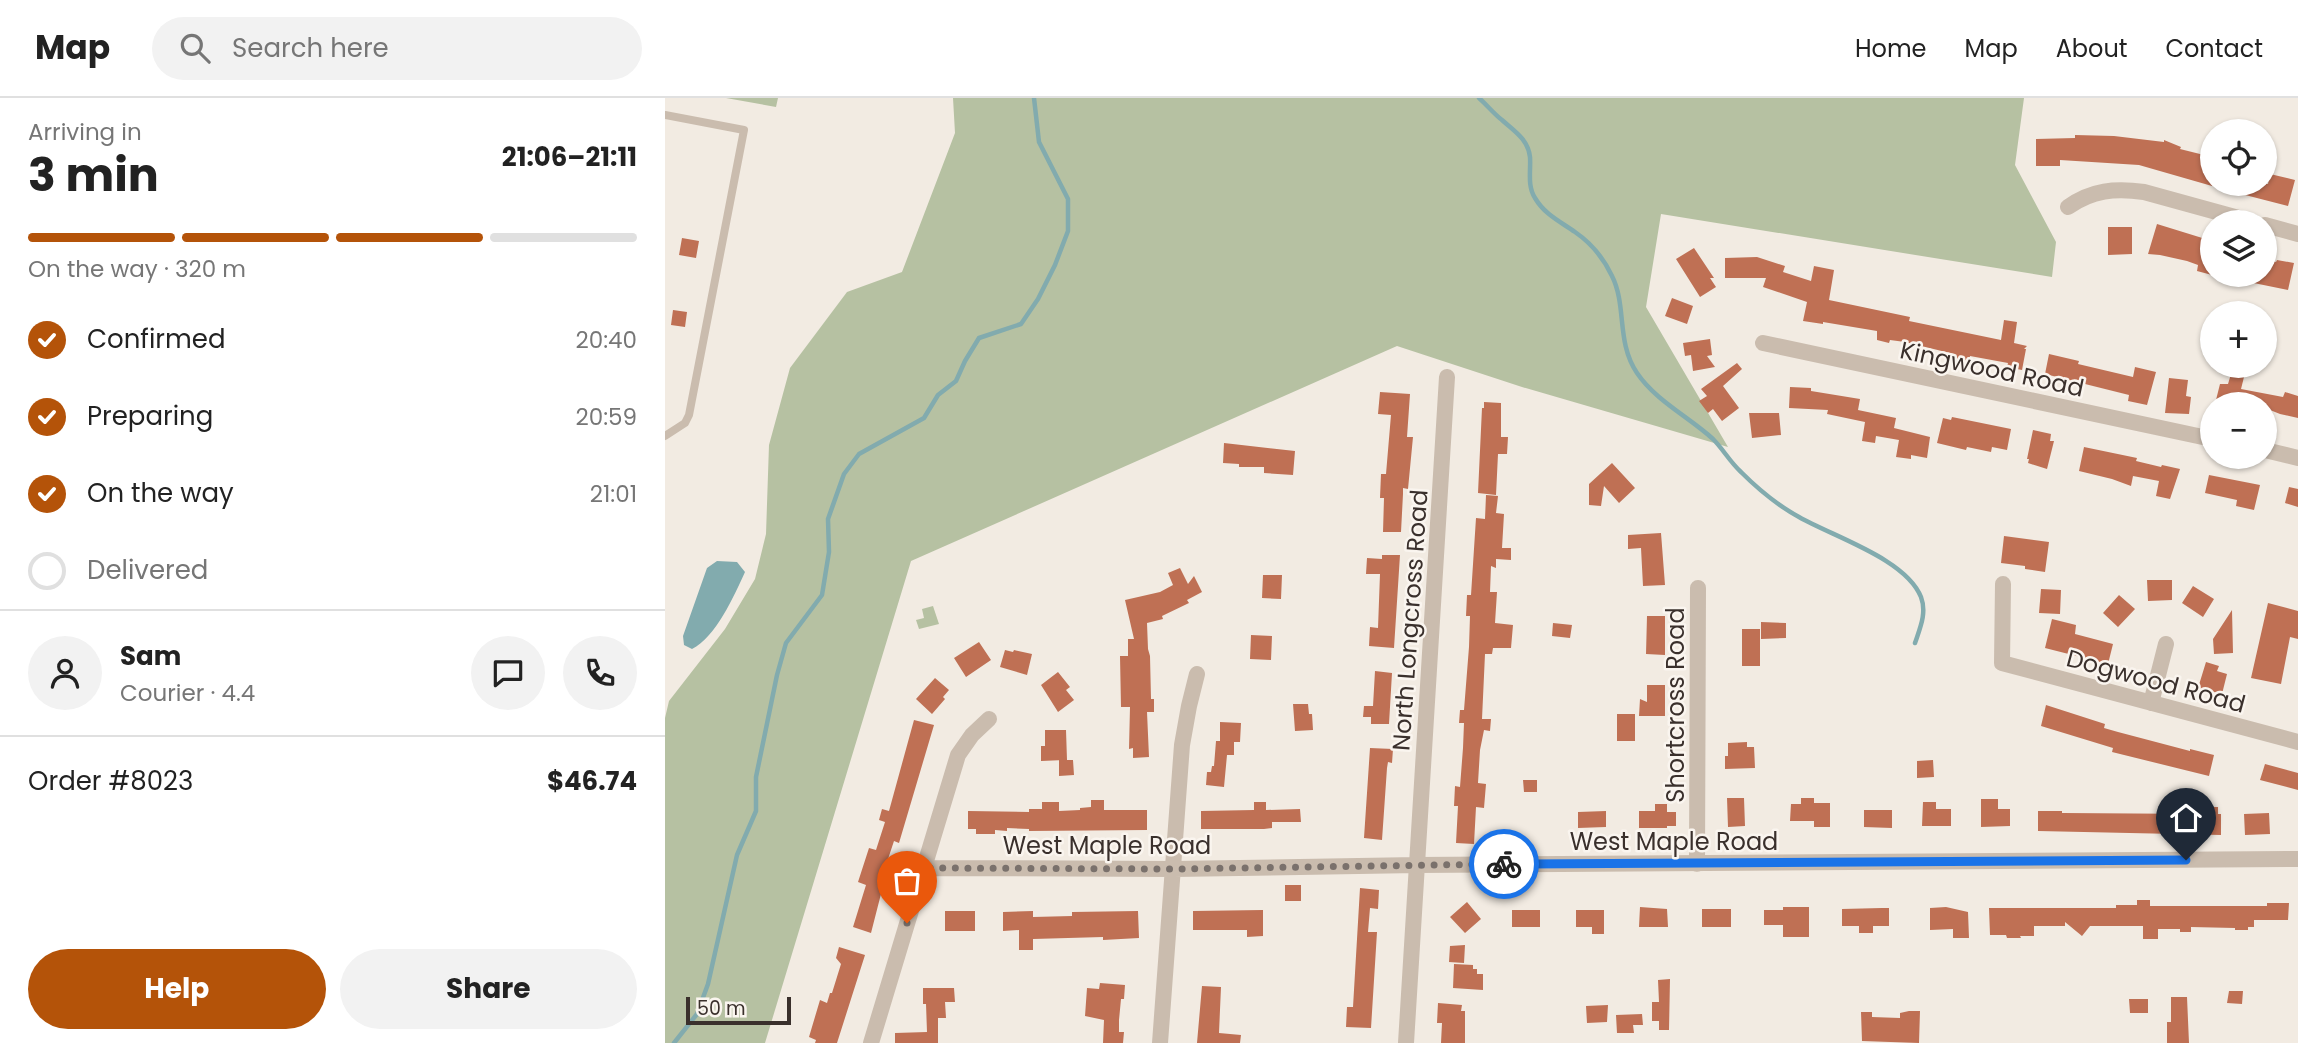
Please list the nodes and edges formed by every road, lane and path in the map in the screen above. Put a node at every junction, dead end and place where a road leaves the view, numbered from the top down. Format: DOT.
graph roads {
  1 [pos="665,115"];
  2 [pos="2068,207"];
  3 [pos="2209,210"];
  4 [pos="2277,228"];
  5 [pos="2298,234"];
  6 [pos="1763,343"];
  7 [pos="1447,377"];
  8 [pos="665,436"];
  9 [pos="2200,436"];
  10 [pos="2277,453"];
  11 [pos="2298,458"];
  12 [pos="2003,584"];
  13 [pos="1698,588"];
  14 [pos="2166,644"];
  15 [pos="1197,674"];
  16 [pos="2151,703"];
  17 [pos="989,719"];
  18 [pos="2298,742"];
  19 [pos="2298,859"];
  20 [pos="1697,864"];
  21 [pos="1417,865"];
  22 [pos="925,868"];
  23 [pos="1174,869"];
  24 [pos="871,1043"];
  25 [pos="1160,1043"];
  26 [pos="1406,1043"];
  1 -- 8 [label="lane"];
  2 -- 3 [label="street"];
  4 -- 5 [label="street"];
  6 -- 9 [label="street, Kingwood Road"];
  7 -- 21 [label="street, North Longcross Road"];
  10 -- 11 [label="street"];
  12 -- 16 [label="street, Dogwood Road"];
  13 -- 20 [label="street, Shortcross Road"];
  14 -- 16 [label="street"];
  15 -- 23 [label="street"];
  16 -- 18 [label="street, Dogwood Road"];
  17 -- 22 [label="street"];
  19 -- 20 [label="street, West Maple Road"];
  20 -- 21 [label="street, West Maple Road"];
  21 -- 23 [label="street, West Maple Road"];
  21 -- 26 [label="street, North Longcross Road"];
  22 -- 23 [label="street, West Maple Road"];
  22 -- 24 [label="street"];
  23 -- 25 [label="street"];
}
